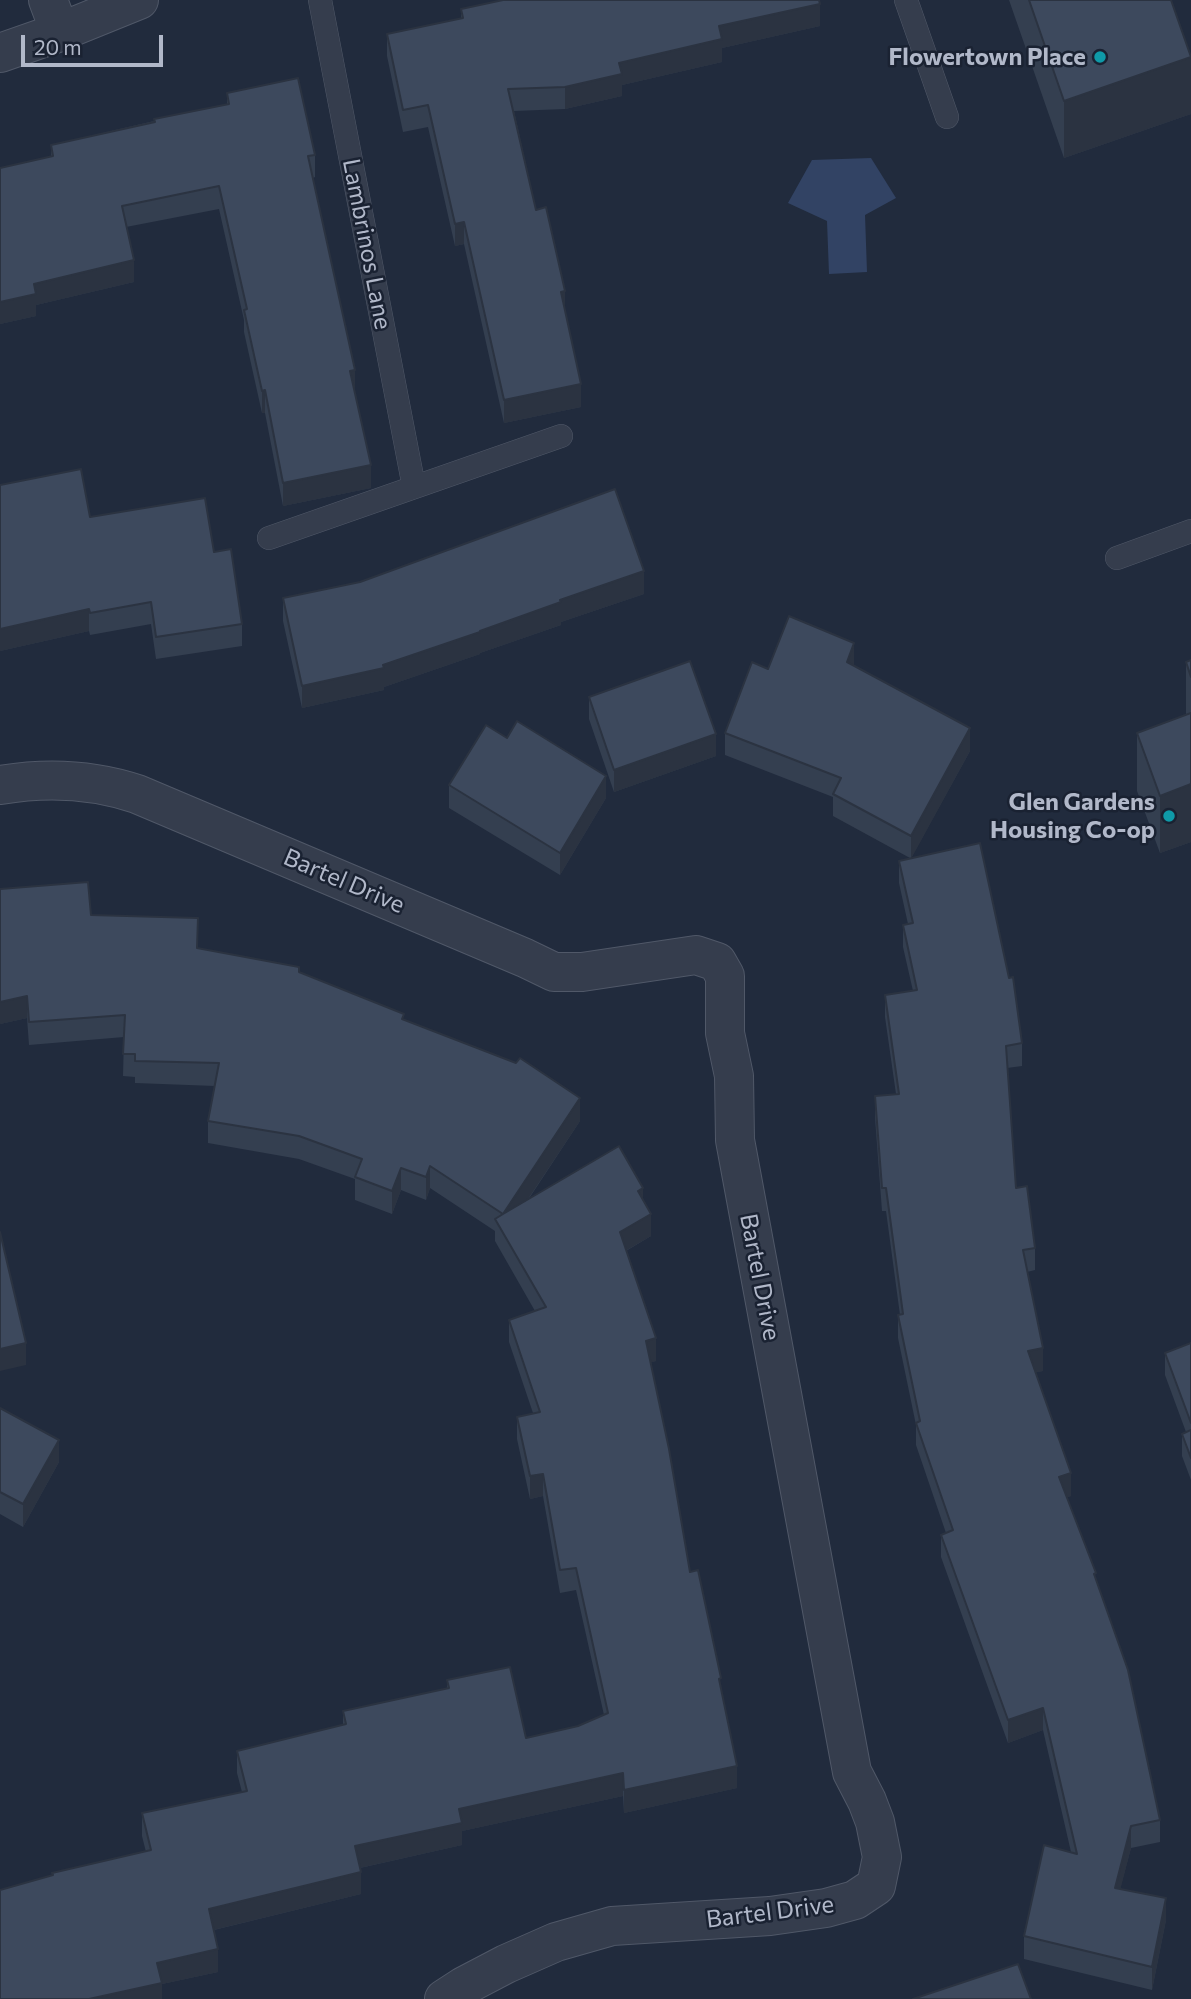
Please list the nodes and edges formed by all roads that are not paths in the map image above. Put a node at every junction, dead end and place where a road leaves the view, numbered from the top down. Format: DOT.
graph roads {
  1 [pos="139,0"];
  2 [pos="320,0"];
  3 [pos="906,0"];
  4 [pos="54,16"];
  5 [pos="0,53"];
  6 [pos="947,117"];
  7 [pos="561,436"];
  8 [pos="414,487"];
  9 [pos="1191,531"];
  10 [pos="269,538"];
  11 [pos="1117,558"];
  12 [pos="0,785"];
  13 [pos="444,1999"];
  1 -- 4 [label="street"];
  2 -- 8 [label="lane, Lambrinos Lane"];
  3 -- 6 [label="lane"];
  4 -- 5 [label="street"];
  7 -- 8 [label="lane"];
  8 -- 10 [label="lane"];
  9 -- 11 [label="lane"];
  12 -- 13 [label="street, Bartel Drive"];
}
